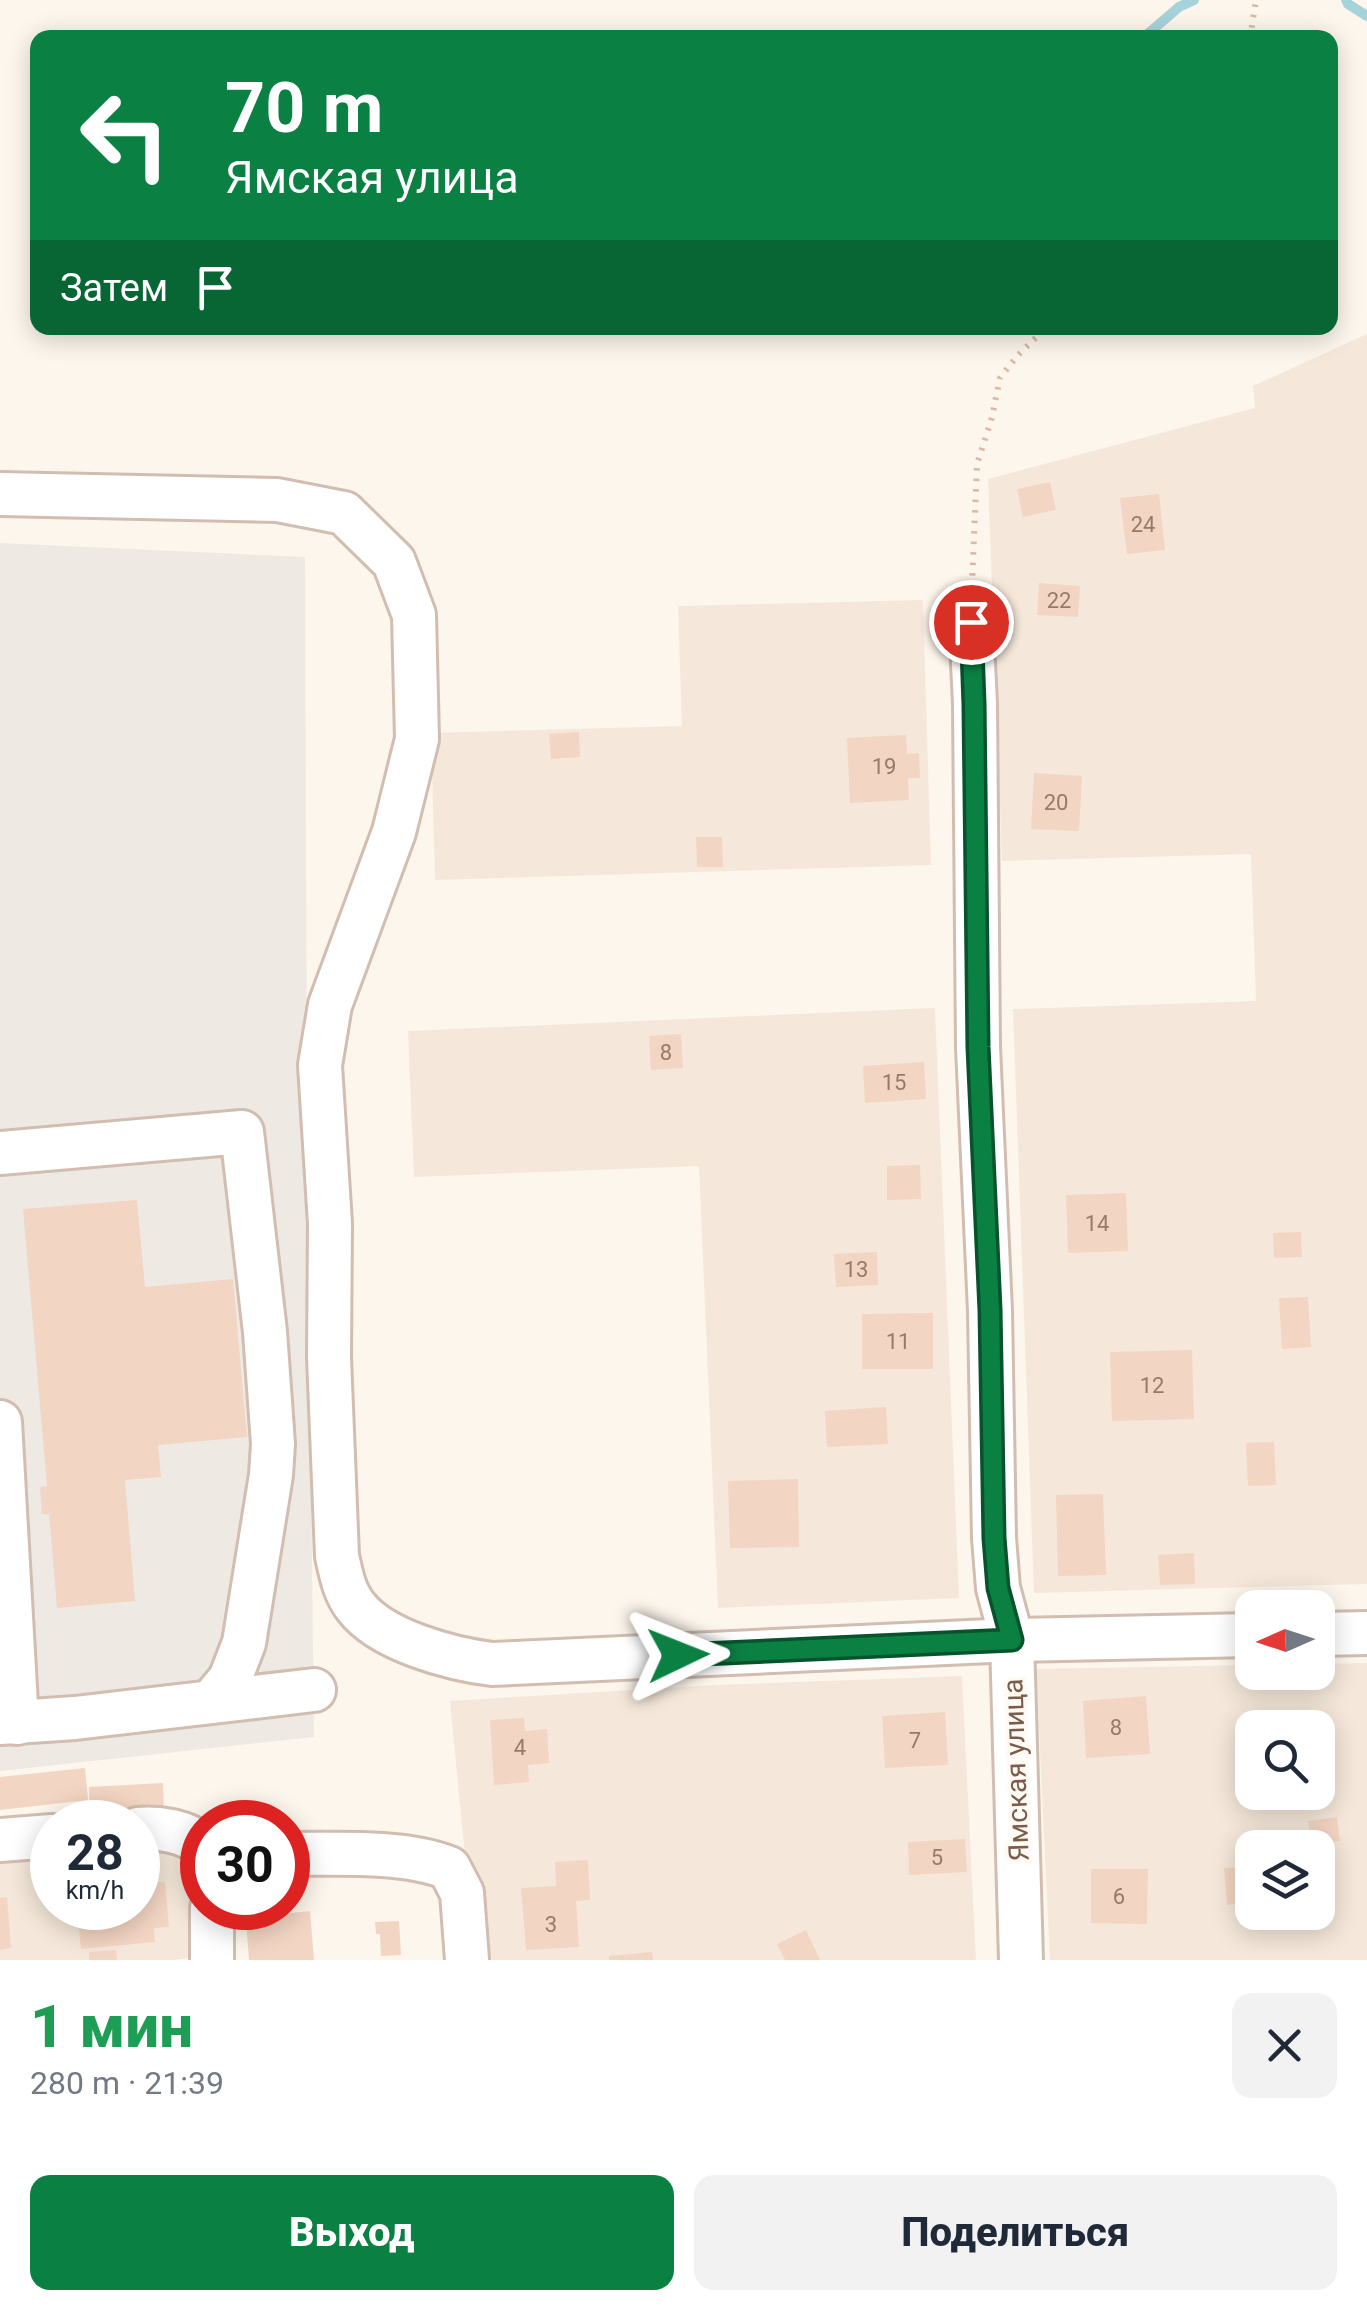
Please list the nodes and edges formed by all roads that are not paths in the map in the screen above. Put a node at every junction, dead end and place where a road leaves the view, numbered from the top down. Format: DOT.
graph roads {
  1 [pos="0,494"];
  2 [pos="971,622"];
  3 [pos="0,1152"];
  4 [pos="0,1422"];
  5 [pos="1367,1633"];
  6 [pos="1335,1634"];
  7 [pos="1235,1635"];
  8 [pos="1012,1640"];
  9 [pos="314,1690"];
  10 [pos="211,1702"];
  11 [pos="8,1723"];
  12 [pos="30,1838"];
  13 [pos="0,1840"];
  14 [pos="310,1854"];
  15 [pos="212,1930"];
  16 [pos="212,1960"];
  17 [pos="468,1960"];
  18 [pos="1021,1960"];
  1 -- 8 [label="street"];
  2 -- 8 [label="street, Ямская улица"];
  3 -- 10 [label="street"];
  4 -- 11 [label="street"];
  5 -- 6 [label="street"];
  7 -- 8 [label="street"];
  8 -- 18 [label="street, Ямская улица"];
  9 -- 10 [label="street"];
  10 -- 11 [label="street"];
  12 -- 13 [label="street"];
  14 -- 17 [label="street"];
  15 -- 16 [label="street"];
}
